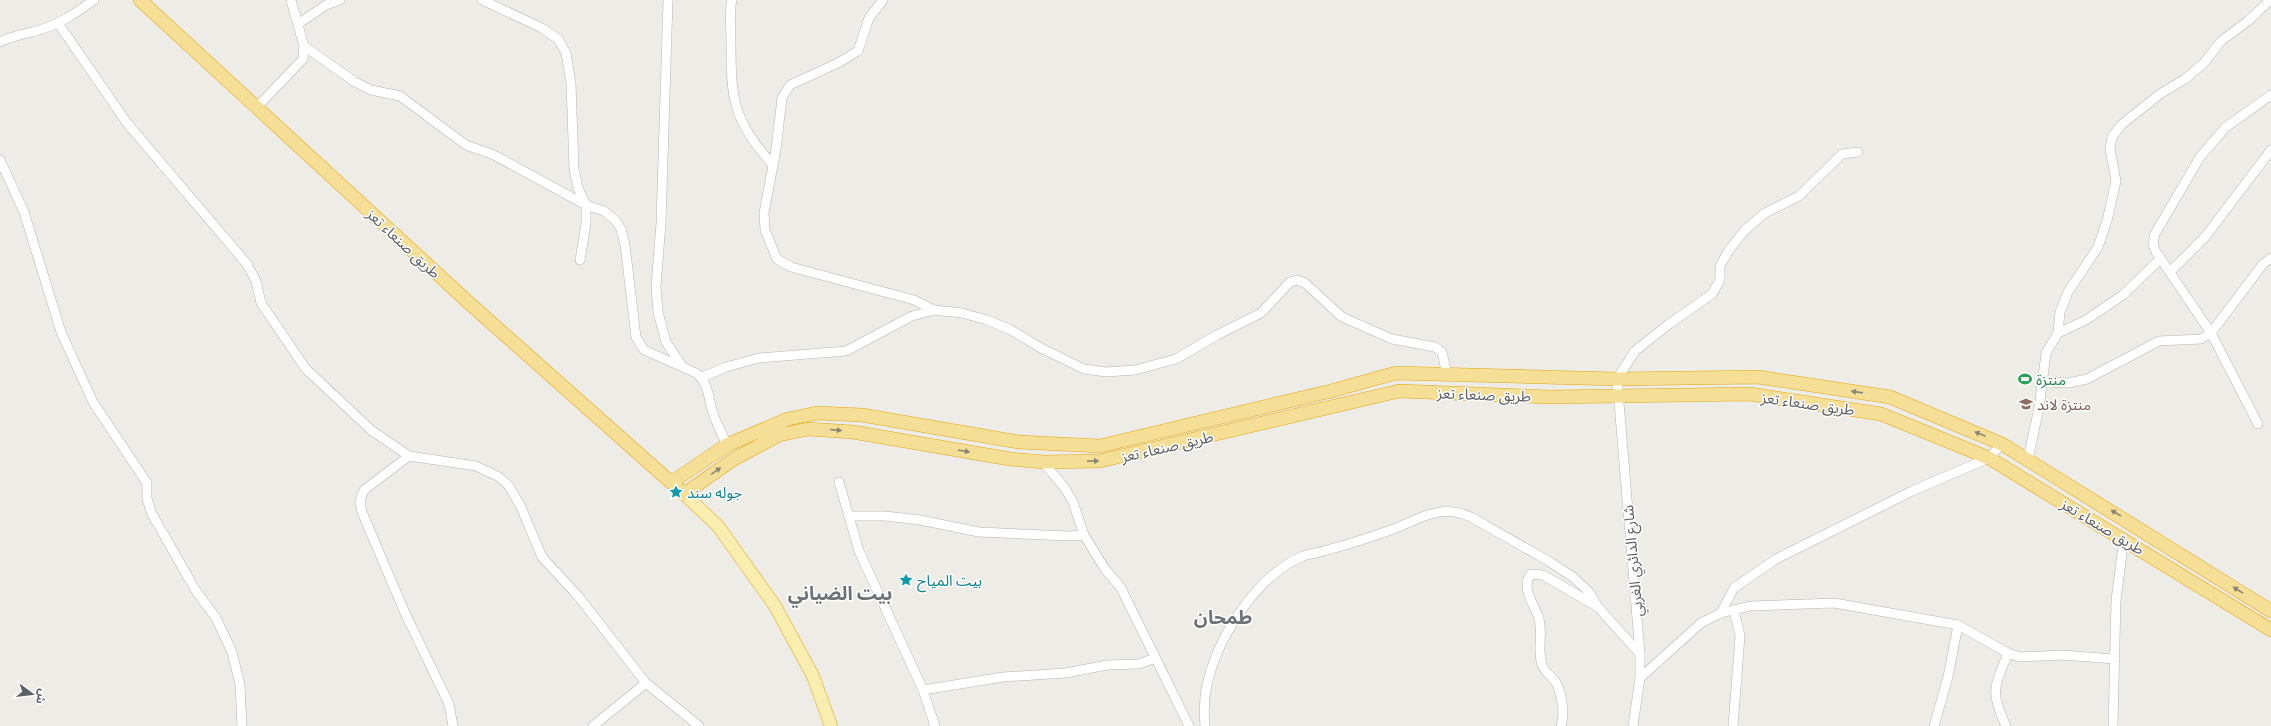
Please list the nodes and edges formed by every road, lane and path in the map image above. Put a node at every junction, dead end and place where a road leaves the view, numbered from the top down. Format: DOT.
graph roads {
  1 [pos="94,0"];
  2 [pos="140,0"];
  3 [pos="291,0"];
  4 [pos="340,0"];
  5 [pos="482,0"];
  6 [pos="668,0"];
  7 [pos="732,0"];
  8 [pos="883,0"];
  9 [pos="2270,0"];
  10 [pos="58,23"];
  11 [pos="298,24"];
  12 [pos="0,42"];
  13 [pos="304,46"];
  14 [pos="2271,95"];
  15 [pos="257,107"];
  16 [pos="2271,150"];
  17 [pos="1858,152"];
  18 [pos="0,160"];
  19 [pos="772,164"];
  20 [pos="586,205"];
  21 [pos="2271,258"];
  22 [pos="2160,259"];
  23 [pos="580,260"];
  24 [pos="2170,272"];
  25 [pos="934,310"];
  26 [pos="2058,333"];
  27 [pos="2211,333"];
  28 [pos="682,366"];
  29 [pos="1447,375"];
  30 [pos="702,378"];
  31 [pos="1617,379"];
  32 [pos="2043,382"];
  33 [pos="1618,396"];
  34 [pos="2258,424"];
  35 [pos="1045,444"];
  36 [pos="2002,444"];
  37 [pos="727,445"];
  38 [pos="409,456"];
  39 [pos="1989,458"];
  40 [pos="2028,459"];
  41 [pos="1043,462"];
  42 [pos="672,482"];
  43 [pos="839,482"];
  44 [pos="684,494"];
  45 [pos="850,516"];
  46 [pos="2133,524"];
  47 [pos="1084,535"];
  48 [pos="2124,538"];
  49 [pos="1598,607"];
  50 [pos="1734,610"];
  51 [pos="2271,611"];
  52 [pos="1721,613"];
  53 [pos="1958,625"];
  54 [pos="2271,630"];
  55 [pos="2008,653"];
  56 [pos="1640,654"];
  57 [pos="1155,658"];
  58 [pos="2115,659"];
  59 [pos="1640,678"];
  60 [pos="646,683"];
  61 [pos="923,690"];
  62 [pos="242,726"];
  63 [pos="453,726"];
  64 [pos="593,726"];
  65 [pos="699,726"];
  66 [pos="831,726"];
  67 [pos="935,726"];
  68 [pos="1189,726"];
  69 [pos="1205,726"];
  70 [pos="1561,726"];
  71 [pos="1633,726"];
  72 [pos="1733,726"];
  73 [pos="1934,726"];
  74 [pos="2006,726"];
  75 [pos="2113,726"];
  1 -- 10 [label="street"];
  2 -- 15 [label="highway, طريق صنعاء تعز"];
  3 -- 11 [label="street"];
  4 -- 11 [label="street"];
  5 -- 20 [label="street"];
  6 -- 28 [label="street"];
  7 -- 19 [label="street"];
  8 -- 19 [label="street"];
  9 -- 26 [label="street"];
  10 -- 12 [label="street"];
  10 -- 38 [label="street"];
  11 -- 13 [label="street"];
  13 -- 15 [label="street"];
  13 -- 20 [label="street"];
  14 -- 22 [label="street"];
  15 -- 42 [label="highway, طريق صنعاء تعز"];
  16 -- 24 [label="street"];
  17 -- 31 [label="street"];
  18 -- 62 [label="street"];
  19 -- 25 [label="street"];
  20 -- 23 [label="street"];
  20 -- 28 [label="street"];
  21 -- 27 [label="street"];
  22 -- 24 [label="street"];
  22 -- 26 [label="street"];
  24 -- 27 [label="street"];
  25 -- 29 [label="street"];
  25 -- 30 [label="street"];
  26 -- 32 [label="street"];
  27 -- 32 [label="street"];
  27 -- 34 [label="street"];
  28 -- 30 [label="street"];
  29 -- 31 [label="highway, طريق صنعاء تعز"];
  29 -- 35 [label="highway, طريق صنعاء تعز"];
  30 -- 37 [label="street"];
  31 -- 33 [label="street, شارع الدائري الغربي"];
  36 -- 31 [label="highway, طريق صنعاء تعز, one-way"];
  32 -- 40 [label="street"];
  33 -- 39 [label="highway, طريق صنعاء تعز"];
  41 -- 33 [label="highway, طريق صنعاء تعز, one-way"];
  33 -- 56 [label="street, شارع الدائري الغربي"];
  35 -- 37 [label="highway, طريق صنعاء تعز"];
  35 -- 41 [label="highway"];
  36 -- 39 [label="street"];
  36 -- 40 [label="highway, طريق صنعاء تعز"];
  37 -- 42 [label="highway, طريق صنعاء تعز"];
  38 -- 60 [label="street"];
  38 -- 63 [label="street"];
  39 -- 48 [label="highway, طريق صنعاء تعز"];
  39 -- 52 [label="street"];
  46 -- 40 [label="highway, طريق صنعاء تعز, one-way"];
  44 -- 41 [label="highway, طريق صنعاء تعز, one-way"];
  41 -- 47 [label="street"];
  42 -- 44 [label="highway, طريق صنعاء تعز"];
  43 -- 45 [label="street"];
  44 -- 66 [label="main road"];
  45 -- 47 [label="street"];
  45 -- 61 [label="street"];
  46 -- 48 [label="highway"];
  51 -- 46 [label="highway, طريق صنعاء تعز, one-way"];
  47 -- 57 [label="street"];
  48 -- 54 [label="highway, طريق صنعاء تعز"];
  48 -- 58 [label="street"];
  49 -- 56 [label="street"];
  49 -- 69 [label="street"];
  49 -- 70 [label="street"];
  50 -- 52 [label="street"];
  50 -- 53 [label="street"];
  50 -- 72 [label="street"];
  52 -- 59 [label="street"];
  53 -- 55 [label="street"];
  53 -- 73 [label="street"];
  55 -- 58 [label="street"];
  55 -- 74 [label="street"];
  56 -- 59 [label="street, شارع الدائري الغربي"];
  57 -- 61 [label="street"];
  57 -- 68 [label="street"];
  58 -- 75 [label="street"];
  59 -- 71 [label="street, شارع الدائري الغربي"];
  60 -- 64 [label="street"];
  60 -- 65 [label="street"];
  61 -- 67 [label="street"];
}
